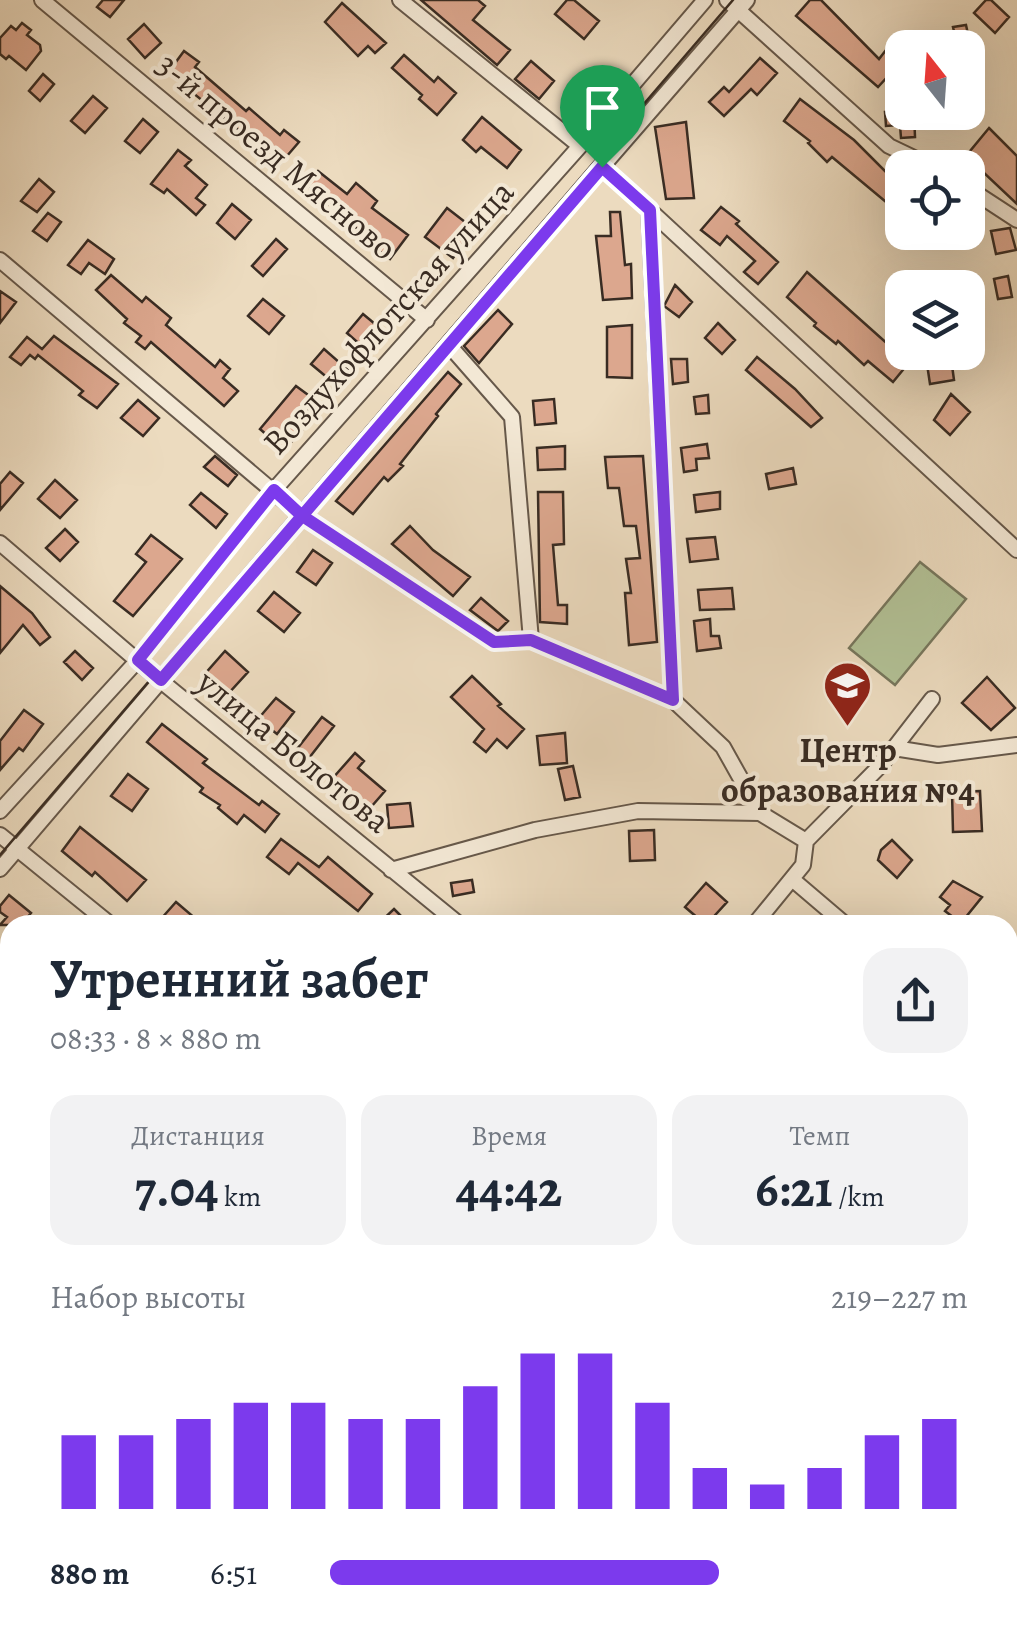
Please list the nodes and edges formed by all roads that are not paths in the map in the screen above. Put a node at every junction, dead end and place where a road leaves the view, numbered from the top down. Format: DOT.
graph roads {
  1 [pos="42,0"];
  2 [pos="400,0"];
  3 [pos="704,0"];
  4 [pos="738,3"];
  5 [pos="580,146"];
  6 [pos="897,150"];
  7 [pos="602,167"];
  8 [pos="985,199"];
  9 [pos="650,210"];
  10 [pos="1017,220"];
  11 [pos="0,260"];
  12 [pos="426,320"];
  13 [pos="448,344"];
  14 [pos="274,490"];
  15 [pos="301,515"];
  16 [pos="0,543"];
  17 [pos="1017,550"];
  18 [pos="531,640"];
  19 [pos="138,660"];
  20 [pos="161,680"];
  21 [pos="932,699"];
  22 [pos="673,700"];
  23 [pos="1017,745"];
  24 [pos="894,748"];
  25 [pos="0,811"];
  26 [pos="760,813"];
  27 [pos="0,835"];
  28 [pos="806,841"];
  29 [pos="18,850"];
  30 [pos="0,869"];
  31 [pos="391,870"];
  32 [pos="792,880"];
  33 [pos="99,915"];
  34 [pos="447,915"];
  35 [pos="762,915"];
  36 [pos="834,915"];
  1 -- 12 [label="street, 3-й проезд Мясново"];
  2 -- 5 [label="street"];
  3 -- 5 [label="street, Воздухофлотская улица"];
  4 -- 6 [label="street"];
  4 -- 7 [label="street, Воздухофлотская улица"];
  5 -- 12 [label="street, Воздухофлотская улица"];
  7 -- 9 [label="street"];
  7 -- 13 [label="street, Воздухофлотская улица"];
  8 -- 10 [label="street"];
  9 -- 17 [label="street"];
  9 -- 22 [label="street"];
  11 -- 14 [label="street"];
  12 -- 14 [label="street, Воздухофлотская улица"];
  13 -- 15 [label="street, Воздухофлотская улица"];
  13 -- 18 [label="street"];
  14 -- 15 [label="street"];
  14 -- 19 [label="street, Воздухофлотская улица"];
  15 -- 18 [label="street"];
  15 -- 20 [label="street, Воздухофлотская улица"];
  16 -- 19 [label="street, улица Болотова"];
  18 -- 22 [label="street"];
  19 -- 20 [label="street, улица Болотова"];
  19 -- 25 [label="street, Воздухофлотская улица"];
  20 -- 29 [label="street, Воздухофлотская улица"];
  20 -- 31 [label="street, улица Болотова"];
  21 -- 24 [label="street"];
  22 -- 26 [label="street"];
  23 -- 24 [label="street"];
  24 -- 28 [label="street"];
  26 -- 28 [label="street"];
  26 -- 31 [label="street"];
  27 -- 29 [label="street"];
  28 -- 32 [label="street"];
  29 -- 30 [label="street, Воздухофлотская улица"];
  29 -- 33 [label="street"];
  31 -- 34 [label="street, улица Болотова"];
  32 -- 35 [label="street"];
  32 -- 36 [label="street"];
}
